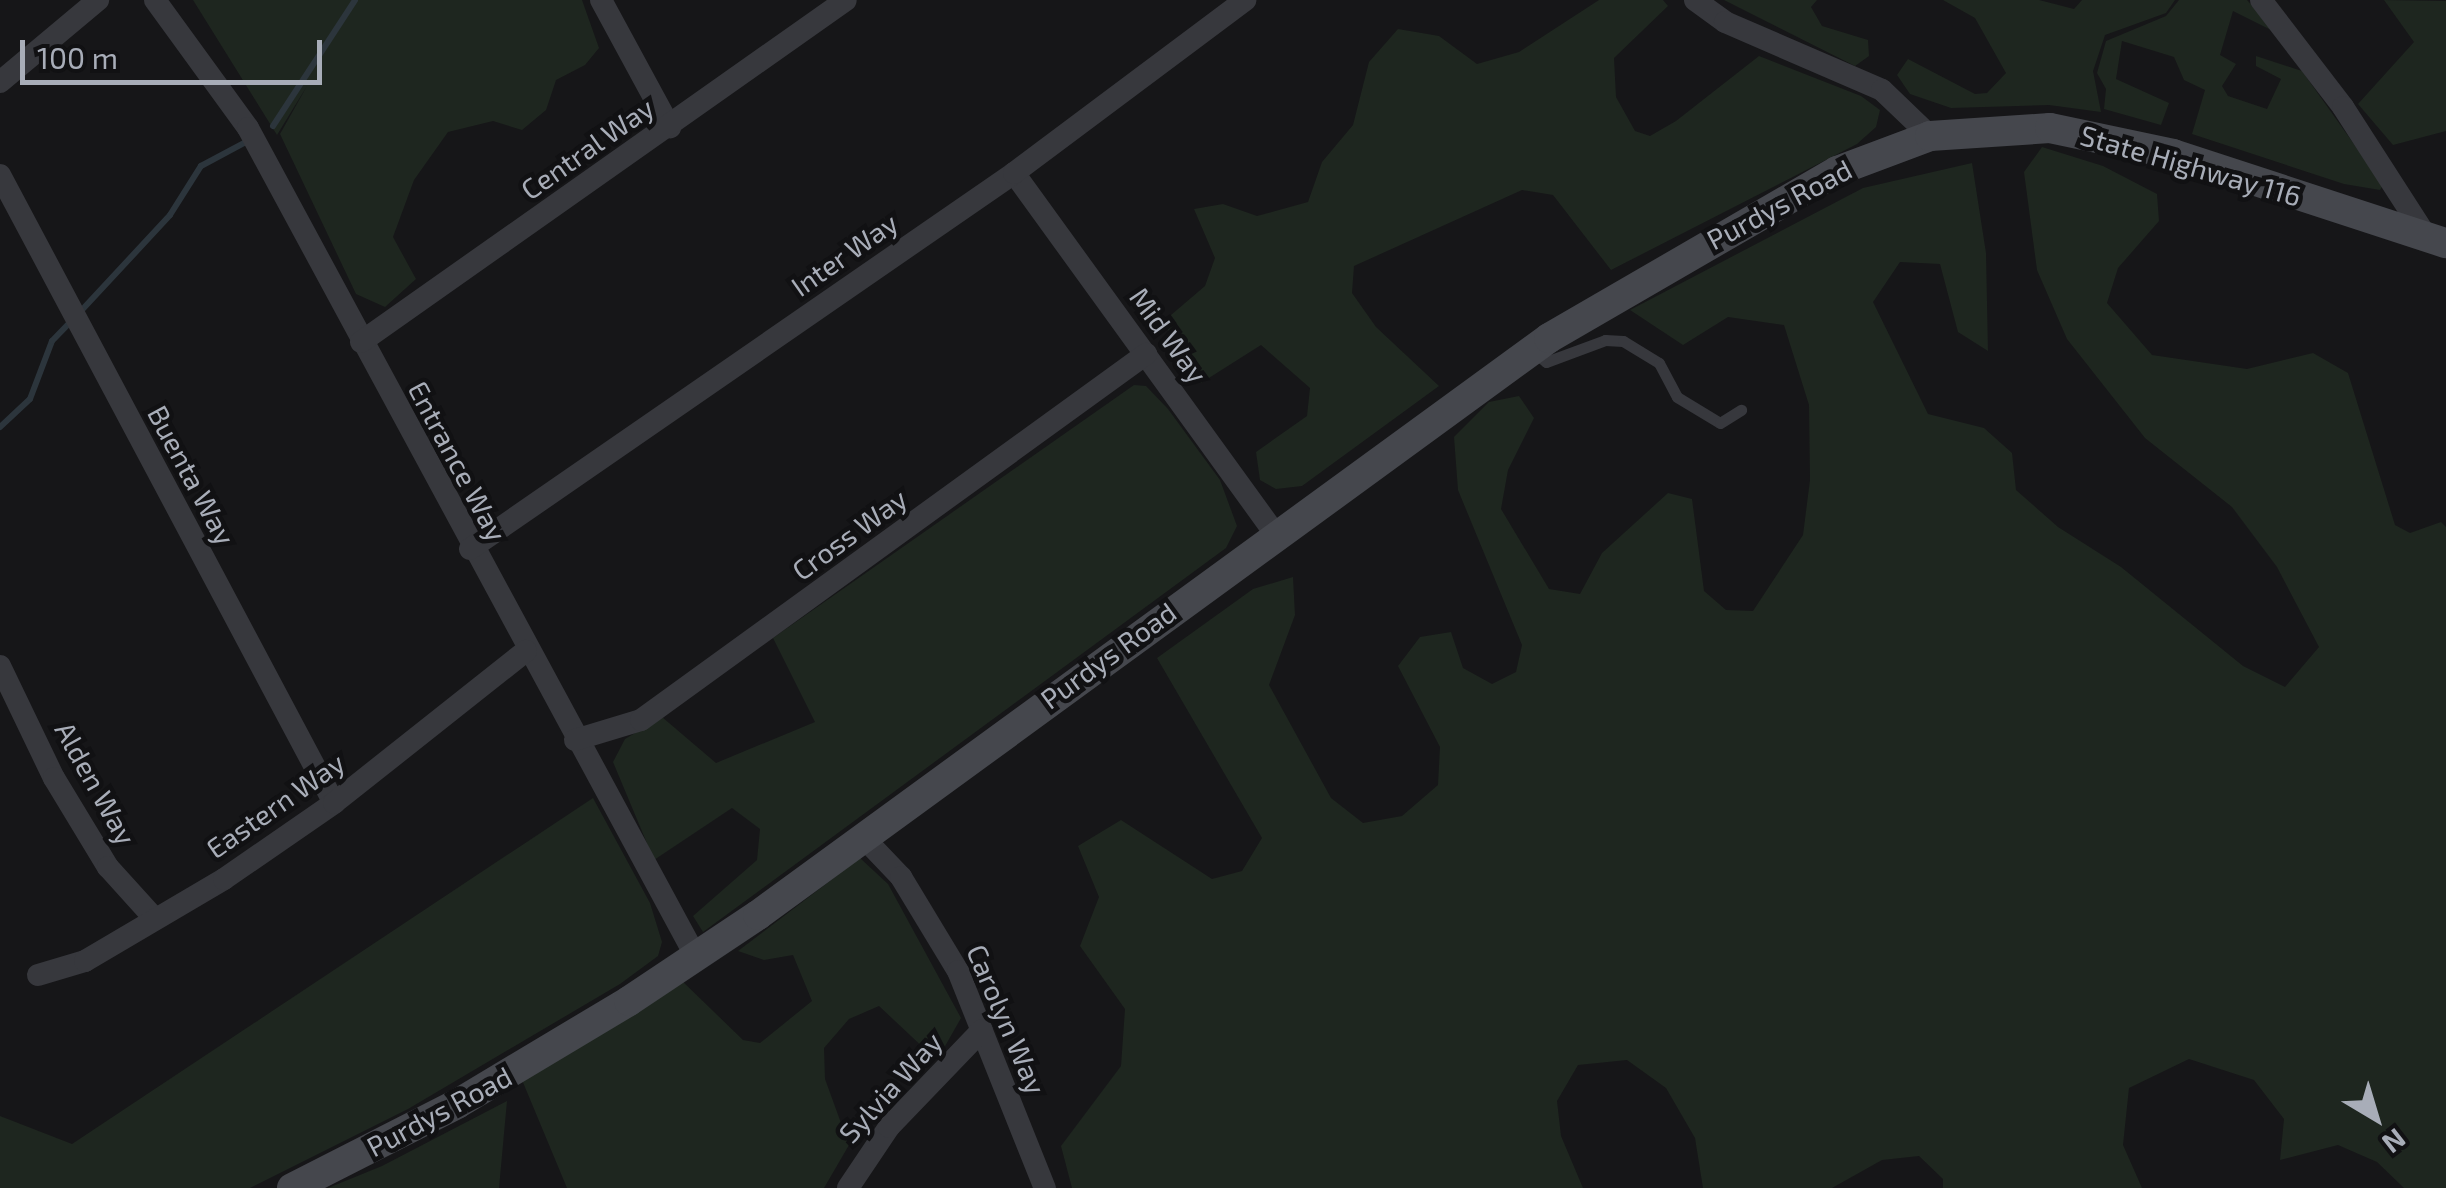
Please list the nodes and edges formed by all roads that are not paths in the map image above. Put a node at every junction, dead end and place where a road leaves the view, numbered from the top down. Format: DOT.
graph roads {
  1 [pos="98,0"];
  2 [pos="155,0"];
  3 [pos="601,0"];
  4 [pos="846,0"];
  5 [pos="1245,0"];
  6 [pos="1694,0"];
  7 [pos="2261,0"];
  8 [pos="0,82"];
  9 [pos="670,128"];
  10 [pos="1930,136"];
  11 [pos="1014,173"];
  12 [pos="0,175"];
  13 [pos="2436,239"];
  14 [pos="360,342"];
  15 [pos="1532,350"];
  16 [pos="1146,354"];
  17 [pos="1741,410"];
  18 [pos="1275,533"];
  19 [pos="470,549"];
  20 [pos="526,650"];
  21 [pos="0,666"];
  22 [pos="576,740"];
  23 [pos="334,803"];
  24 [pos="862,836"];
  25 [pos="155,920"];
  26 [pos="696,958"];
  27 [pos="38,974"];
  28 [pos="982,1030"];
  29 [pos="292,1188"];
  30 [pos="848,1188"];
  31 [pos="1044,1188"];
  1 -- 8 [label="street"];
  2 -- 14 [label="street, Entrance Way"];
  3 -- 9 [label="street"];
  4 -- 9 [label="street, Central Way"];
  5 -- 11 [label="street, Inter Way"];
  6 -- 10 [label="street"];
  7 -- 13 [label="street"];
  9 -- 14 [label="street, Central Way"];
  10 -- 13 [label="main road, State Highway 116"];
  10 -- 15 [label="main road, Purdys Road"];
  11 -- 16 [label="street, Mid Way"];
  11 -- 19 [label="street, Inter Way"];
  12 -- 23 [label="street, Buenta Way"];
  14 -- 19 [label="street, Entrance Way"];
  15 -- 17 [label="lane"];
  15 -- 18 [label="main road, Purdys Road"];
  16 -- 18 [label="street, Mid Way"];
  16 -- 22 [label="street, Cross Way"];
  18 -- 24 [label="main road, Purdys Road"];
  19 -- 20 [label="street, Entrance Way"];
  20 -- 22 [label="street, Entrance Way"];
  20 -- 23 [label="street, Eastern Way"];
  21 -- 25 [label="street, Alden Way"];
  22 -- 26 [label="street, Entrance Way"];
  23 -- 25 [label="street, Eastern Way"];
  24 -- 26 [label="main road, Purdys Road"];
  24 -- 28 [label="street, Carolyn Way"];
  25 -- 27 [label="street, Eastern Way"];
  26 -- 29 [label="main road, Purdys Road"];
  28 -- 30 [label="street, Sylvia Way"];
  28 -- 31 [label="street, Carolyn Way"];
}
